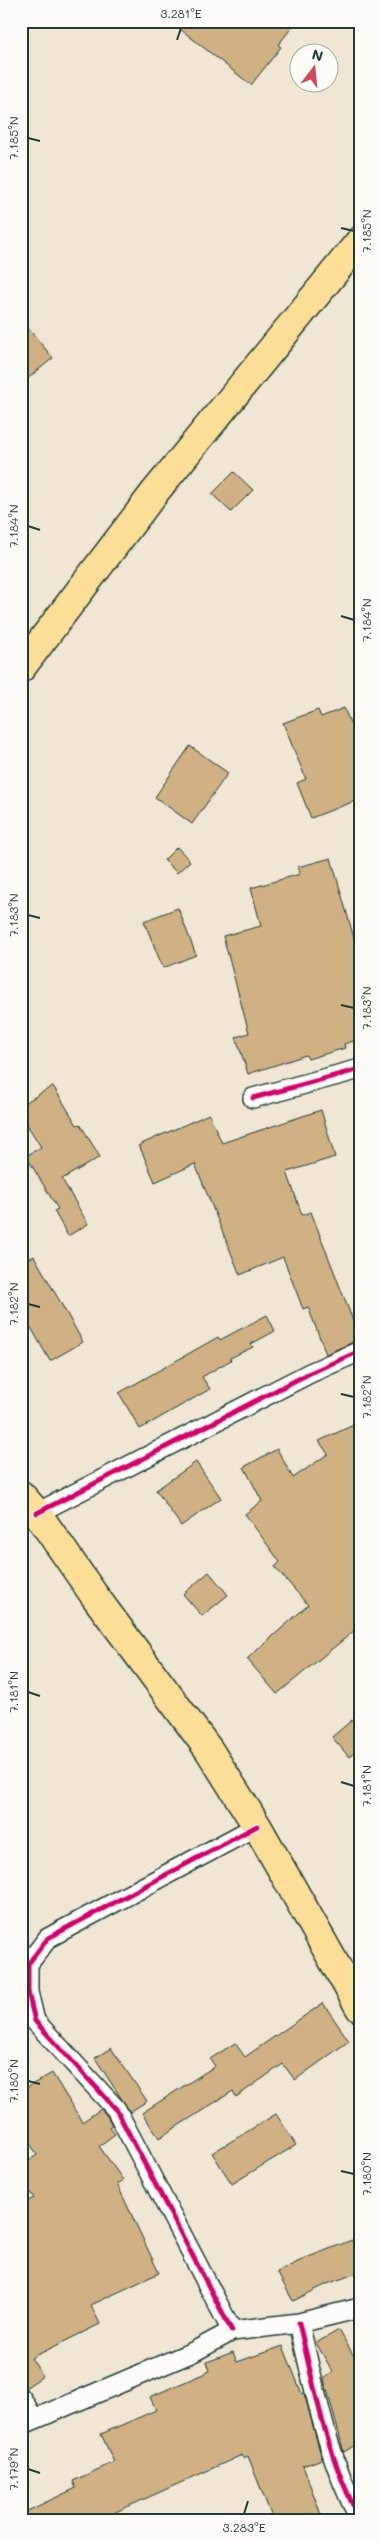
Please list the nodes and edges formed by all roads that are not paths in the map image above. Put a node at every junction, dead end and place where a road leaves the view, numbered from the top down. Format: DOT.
graph roads {
  1 [pos="360,241"];
  2 [pos="21,668"];
  3 [pos="360,1069"];
  4 [pos="253,1098"];
  5 [pos="360,1351"];
  6 [pos="29,1504"];
  7 [pos="257,1826"];
  8 [pos="360,2008"];
  9 [pos="360,2308"];
  10 [pos="299,2323"];
  11 [pos="232,2331"];
  12 [pos="21,2398"];
  13 [pos="28,2422"];
  14 [pos="360,2519"];
  1 -- 2 [label="main road"];
  3 -- 4 [label="street"];
  5 -- 6 [label="street"];
  6 -- 7 [label="main road"];
  7 -- 8 [label="main road"];
  7 -- 11 [label="street"];
  9 -- 10 [label="street"];
  10 -- 11 [label="street"];
  10 -- 14 [label="street"];
  11 -- 13 [label="street"];
  12 -- 13 [label="street"];
}
